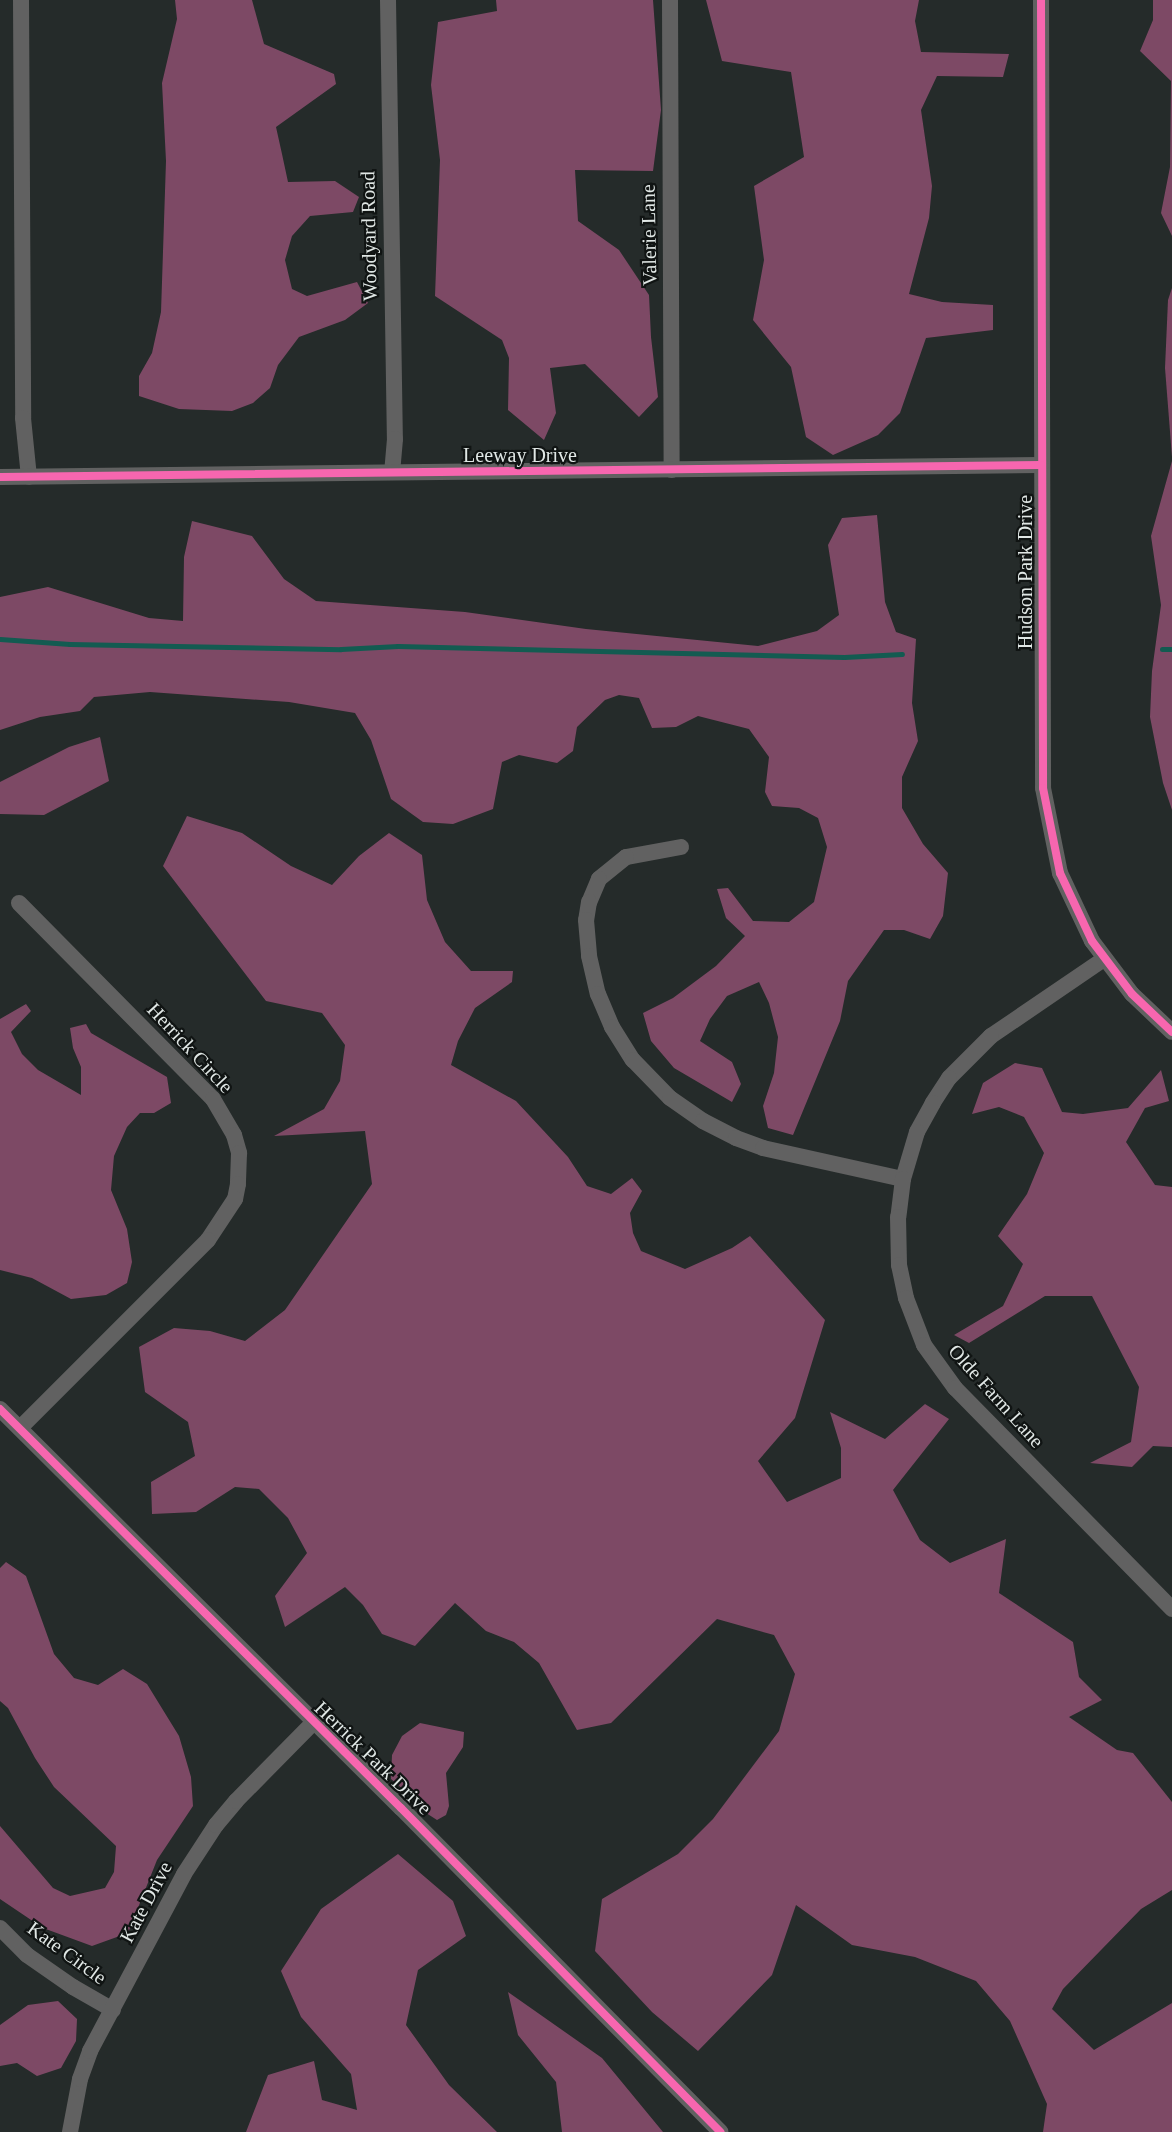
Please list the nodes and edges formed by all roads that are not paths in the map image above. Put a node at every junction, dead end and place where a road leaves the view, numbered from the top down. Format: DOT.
graph roads {
  1 [pos="21,0"];
  2 [pos="388,0"];
  3 [pos="670,0"];
  4 [pos="1041,0"];
  5 [pos="1041,465"];
  6 [pos="672,470"];
  7 [pos="392,472"];
  8 [pos="0,477"];
  9 [pos="29,477"];
  10 [pos="681,847"];
  11 [pos="19,903"];
  12 [pos="1104,959"];
  13 [pos="1172,1032"];
  14 [pos="903,1179"];
  15 [pos="0,1408"];
  16 [pos="20,1428"];
  17 [pos="1172,1609"];
  18 [pos="313,1723"];
  19 [pos="0,1928"];
  20 [pos="113,2010"];
  21 [pos="70,2132"];
  22 [pos="721,2132"];
  1 -- 9 [label="street"];
  2 -- 7 [label="street, Woodyard Road"];
  3 -- 6 [label="street, Valerie Lane"];
  4 -- 5 [label="street, Hudson Park Drive"];
  5 -- 6 [label="street, Leeway Drive"];
  5 -- 12 [label="street, Hudson Park Drive"];
  6 -- 7 [label="street, Leeway Drive"];
  7 -- 9 [label="street, Leeway Drive"];
  8 -- 9 [label="street, Leeway Drive"];
  10 -- 14 [label="street"];
  11 -- 16 [label="street, Herrick Circle"];
  12 -- 13 [label="street, Hudson Park Drive"];
  12 -- 14 [label="street, Olde Farm Lane"];
  14 -- 17 [label="street, Olde Farm Lane"];
  15 -- 16 [label="street, Herrick Park Drive"];
  16 -- 18 [label="street, Herrick Park Drive"];
  18 -- 20 [label="street, Kate Drive"];
  18 -- 22 [label="street, Herrick Park Drive"];
  19 -- 20 [label="street, Kate Circle"];
  20 -- 21 [label="street, Kate Drive"];
}
